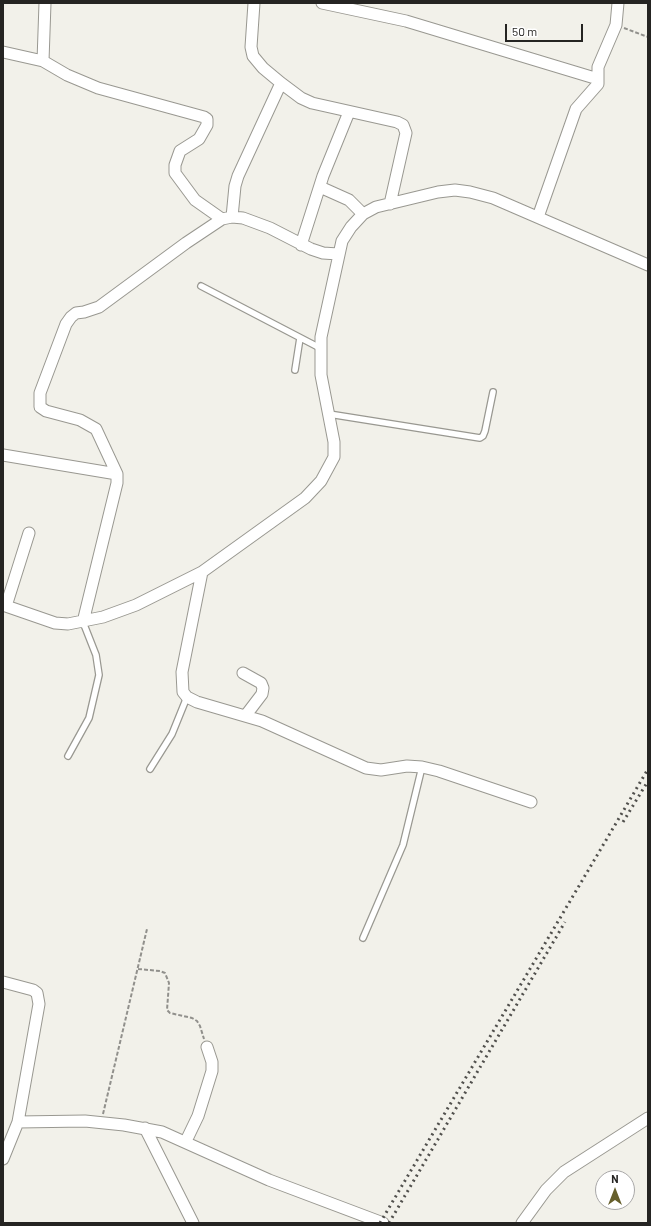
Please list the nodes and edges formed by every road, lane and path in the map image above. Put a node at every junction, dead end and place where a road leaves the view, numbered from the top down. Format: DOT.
graph roads {
  1 [pos="45,3"];
  2 [pos="254,3"];
  3 [pos="322,3"];
  4 [pos="618,3"];
  5 [pos="616,25"];
  6 [pos="648,37"];
  7 [pos="3,52"];
  8 [pos="43,60"];
  9 [pos="598,79"];
  10 [pos="281,83"];
  11 [pos="350,112"];
  12 [pos="320,187"];
  13 [pos="390,204"];
  14 [pos="363,214"];
  15 [pos="538,217"];
  16 [pos="227,218"];
  17 [pos="301,245"];
  18 [pos="338,254"];
  19 [pos="648,265"];
  20 [pos="201,286"];
  21 [pos="300,338"];
  22 [pos="320,348"];
  23 [pos="295,370"];
  24 [pos="493,392"];
  25 [pos="328,414"];
  26 [pos="3,455"];
  27 [pos="117,474"];
  28 [pos="29,533"];
  29 [pos="202,572"];
  30 [pos="5,606"];
  31 [pos="82,622"];
  32 [pos="243,673"];
  33 [pos="187,697"];
  34 [pos="246,715"];
  35 [pos="68,756"];
  36 [pos="422,767"];
  37 [pos="150,769"];
  38 [pos="531,802"];
  39 [pos="148,929"];
  40 [pos="363,938"];
  41 [pos="138,969"];
  42 [pos="3,982"];
  43 [pos="207,1046"];
  44 [pos="648,1118"];
  45 [pos="18,1122"];
  46 [pos="101,1122"];
  47 [pos="145,1128"];
  48 [pos="186,1141"];
  49 [pos="3,1159"];
  50 [pos="193,1223"];
  51 [pos="383,1223"];
  52 [pos="522,1223"];
  1 -- 8 [label="street"];
  2 -- 10 [label="street"];
  3 -- 9 [label="street"];
  4 -- 5 [label="street"];
  5 -- 6 [label="path"];
  5 -- 9 [label="street"];
  7 -- 8 [label="street"];
  8 -- 16 [label="street"];
  9 -- 15 [label="street"];
  10 -- 11 [label="street"];
  10 -- 16 [label="street"];
  11 -- 12 [label="street"];
  11 -- 13 [label="street"];
  12 -- 14 [label="street"];
  12 -- 17 [label="street"];
  13 -- 14 [label="street"];
  13 -- 15 [label="street"];
  14 -- 18 [label="street"];
  15 -- 19 [label="street"];
  16 -- 17 [label="street"];
  16 -- 27 [label="street"];
  17 -- 18 [label="street"];
  18 -- 22 [label="street"];
  20 -- 21 [label="lane"];
  21 -- 22 [label="lane"];
  21 -- 23 [label="lane"];
  22 -- 25 [label="street"];
  24 -- 25 [label="lane"];
  25 -- 29 [label="street"];
  26 -- 27 [label="street"];
  27 -- 31 [label="street"];
  28 -- 30 [label="street"];
  29 -- 31 [label="street"];
  29 -- 33 [label="street"];
  30 -- 31 [label="street"];
  31 -- 35 [label="lane"];
  32 -- 34 [label="street"];
  33 -- 34 [label="street"];
  33 -- 37 [label="lane"];
  34 -- 36 [label="street"];
  36 -- 38 [label="street"];
  36 -- 40 [label="lane"];
  39 -- 41 [label="path"];
  41 -- 43 [label="path"];
  41 -- 46 [label="path"];
  42 -- 45 [label="street"];
  43 -- 48 [label="street"];
  44 -- 52 [label="street"];
  45 -- 46 [label="street"];
  45 -- 49 [label="street"];
  46 -- 47 [label="street"];
  47 -- 48 [label="street"];
  47 -- 50 [label="street"];
  48 -- 51 [label="street"];
}
